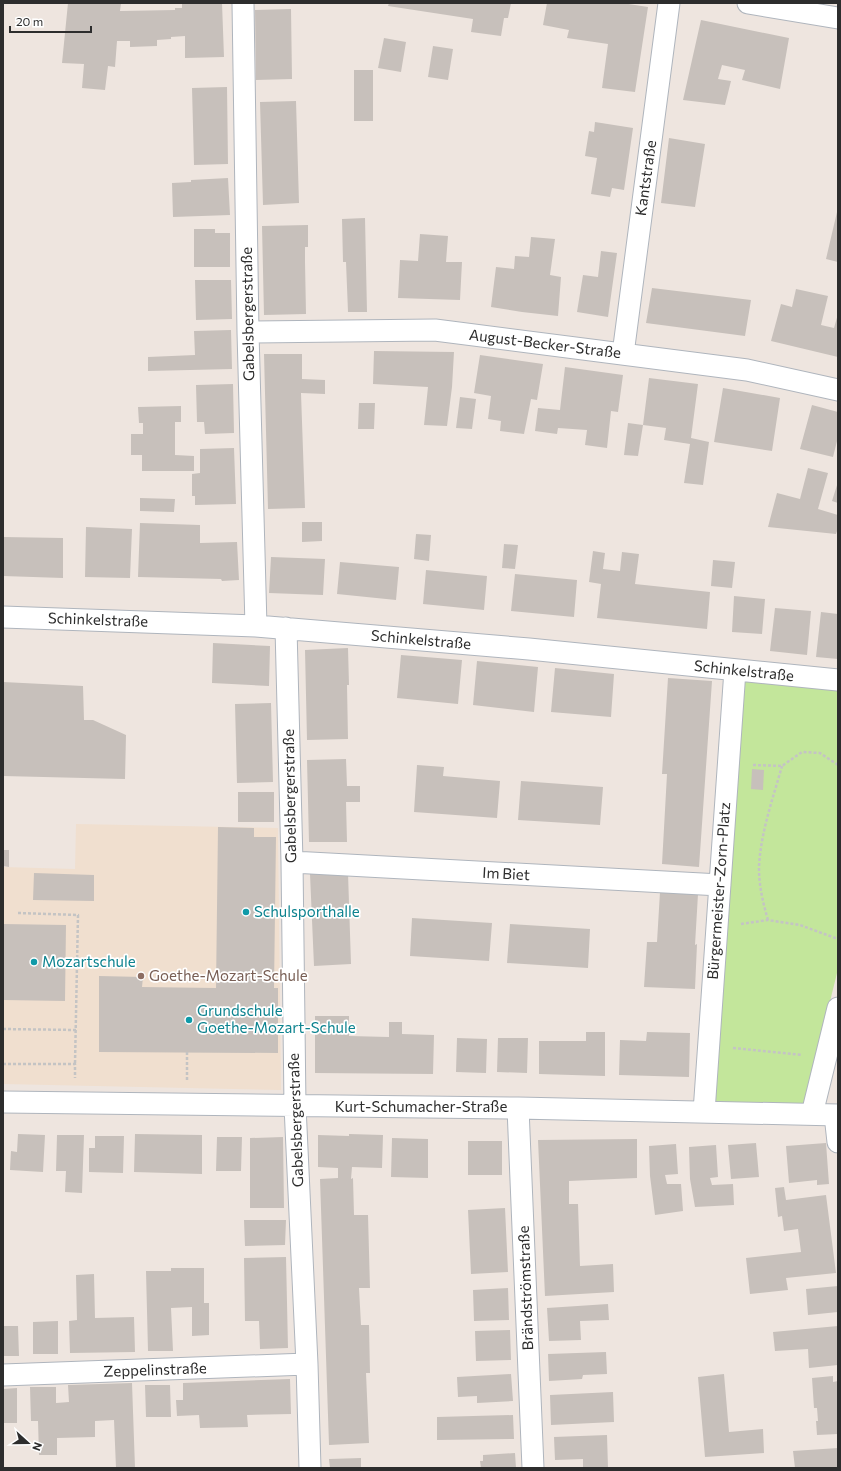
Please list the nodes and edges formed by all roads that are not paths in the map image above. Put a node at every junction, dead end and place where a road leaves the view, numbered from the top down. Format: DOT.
graph roads {
  1 [pos="243,3"];
  2 [pos="669,3"];
  3 [pos="748,3"];
  4 [pos="838,18"];
  5 [pos="248,332"];
  6 [pos="622,354"];
  7 [pos="838,390"];
  8 [pos="3,617"];
  9 [pos="256,626"];
  10 [pos="286,628"];
  11 [pos="735,670"];
  12 [pos="838,680"];
  13 [pos="292,862"];
  14 [pos="720,885"];
  15 [pos="838,1008"];
  16 [pos="3,1102"];
  17 [pos="295,1106"];
  18 [pos="518,1108"];
  19 [pos="704,1112"];
  20 [pos="812,1114"];
  21 [pos="836,1115"];
  22 [pos="838,1142"];
  23 [pos="307,1364"];
  24 [pos="3,1375"];
  25 [pos="310,1468"];
  26 [pos="533,1468"];
  1 -- 5 [label="street, Gabelsbergerstraße"];
  2 -- 6 [label="street, Kantstraße"];
  3 -- 4 [label="street"];
  5 -- 6 [label="street, August-Becker-Straße"];
  5 -- 9 [label="street, Gabelsbergerstraße"];
  6 -- 7 [label="street, August-Becker-Straße"];
  8 -- 9 [label="street, Schinkelstraße"];
  9 -- 10 [label="street, Schinkelstraße"];
  10 -- 11 [label="street, Schinkelstraße"];
  10 -- 13 [label="street, Gabelsbergerstraße"];
  11 -- 12 [label="street, Schinkelstraße"];
  11 -- 14 [label="street, Bürgermeister-Zorn-Platz"];
  13 -- 14 [label="street, Im Biet"];
  13 -- 17 [label="street, Gabelsbergerstraße"];
  14 -- 19 [label="street, Bürgermeister-Zorn-Platz"];
  15 -- 20 [label="street"];
  16 -- 17 [label="street, Kurt-Schumacher-Straße"];
  17 -- 18 [label="street, Kurt-Schumacher-Straße"];
  17 -- 23 [label="street, Gabelsbergerstraße"];
  18 -- 19 [label="street, Kurt-Schumacher-Straße"];
  18 -- 26 [label="street, Brändströmstraße"];
  19 -- 20 [label="street, Kurt-Schumacher-Straße"];
  20 -- 21 [label="street, Kurt-Schumacher-Straße"];
  21 -- 22 [label="street"];
  23 -- 24 [label="street, Zeppelinstraße"];
  23 -- 25 [label="street, Gabelsbergerstraße"];
}
